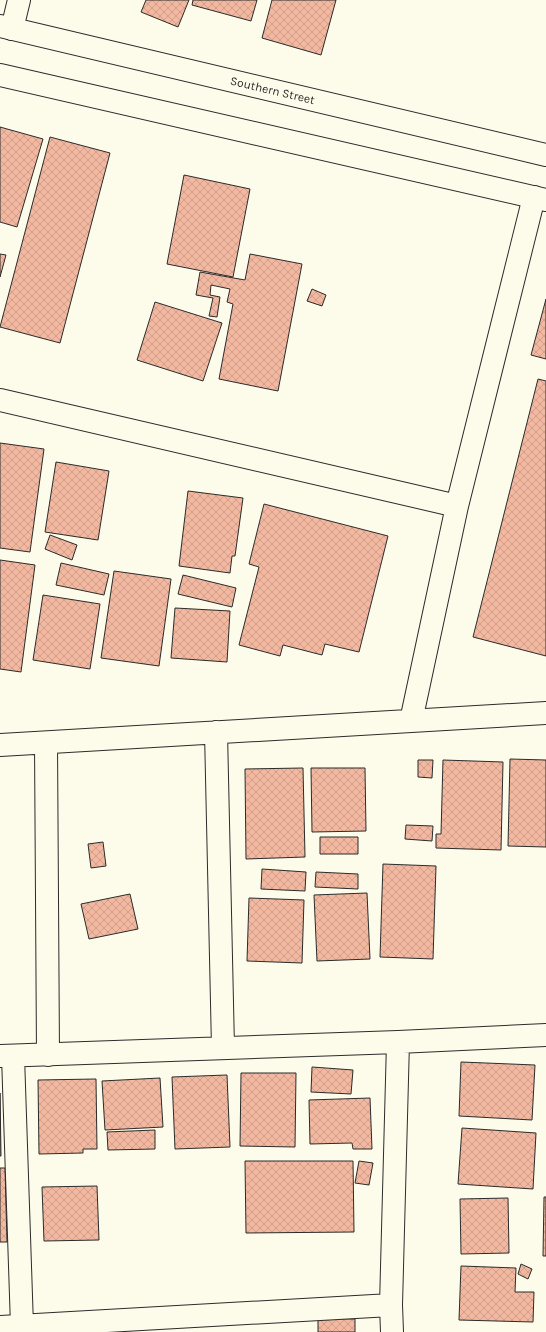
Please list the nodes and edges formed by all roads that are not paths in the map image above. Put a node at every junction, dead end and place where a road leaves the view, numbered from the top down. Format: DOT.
graph roads {
  1 [pos="19,0"];
  2 [pos="6,27"];
  3 [pos="0,75"];
  4 [pos="546,155"];
  5 [pos="540,199"];
  6 [pos="0,400"];
  7 [pos="457,506"];
  8 [pos="546,713"];
  9 [pos="411,721"];
  10 [pos="216,732"];
  11 [pos="46,743"];
  12 [pos="0,746"];
  13 [pos="546,1035"];
  14 [pos="398,1042"];
  15 [pos="223,1048"];
  16 [pos="48,1055"];
  17 [pos="7,1056"];
  18 [pos="391,1305"];
  19 [pos="22,1326"];
  20 [pos="0,1327"];
  21 [pos="392,1332"];
  1 -- 2 [label="street"];
  2 -- 4 [label="street, Southern Street"];
  3 -- 5 [label="street"];
  5 -- 7 [label="street"];
  6 -- 7 [label="street"];
  7 -- 9 [label="street"];
  8 -- 9 [label="street"];
  9 -- 10 [label="street"];
  10 -- 11 [label="street"];
  10 -- 15 [label="street"];
  11 -- 12 [label="street"];
  11 -- 16 [label="street"];
  13 -- 14 [label="street"];
  14 -- 15 [label="street"];
  14 -- 18 [label="street"];
  15 -- 16 [label="street"];
  16 -- 17 [label="street"];
  17 -- 19 [label="street"];
  18 -- 19 [label="street"];
  18 -- 21 [label="street"];
  19 -- 20 [label="street"];
}
